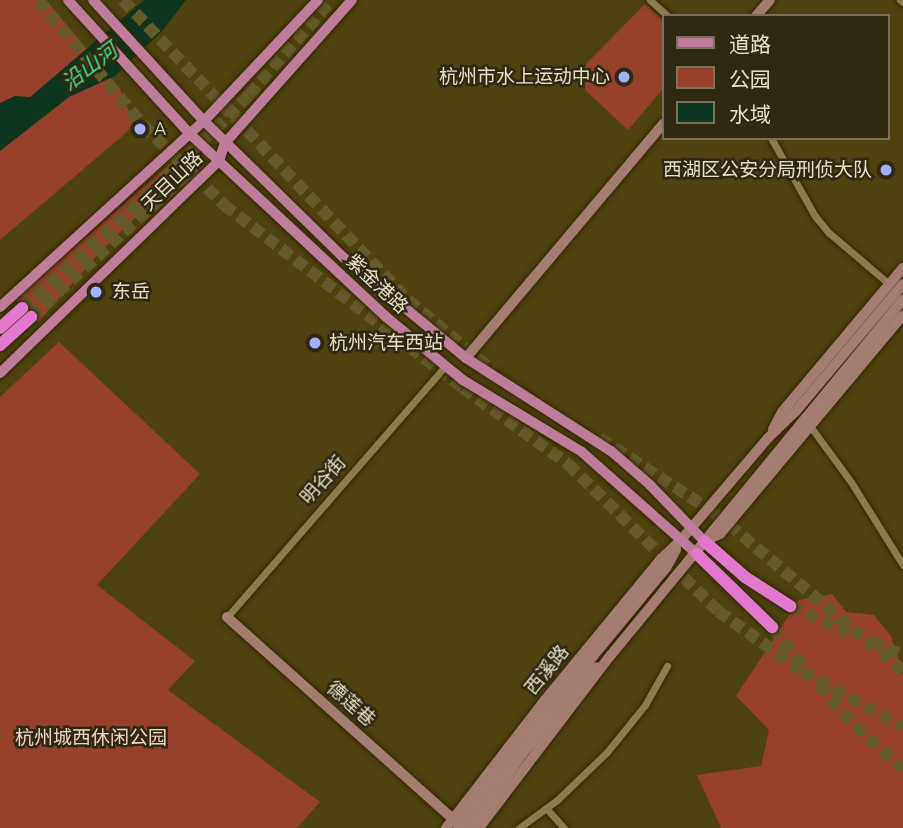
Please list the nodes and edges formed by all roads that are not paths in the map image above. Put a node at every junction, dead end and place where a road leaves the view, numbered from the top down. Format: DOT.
graph roads {
  1 [pos="68,0"];
  2 [pos="93,0"];
  3 [pos="318,0"];
  4 [pos="352,0"];
  5 [pos="650,0"];
  6 [pos="770,0"];
  7 [pos="666,14"];
  8 [pos="758,14"];
  9 [pos="204,121"];
  10 [pos="662,125"];
  11 [pos="190,134"];
  12 [pos="772,140"];
  13 [pos="225,143"];
  14 [pos="219,161"];
  15 [pos="903,268"];
  16 [pos="889,284"];
  17 [pos="903,284"];
  18 [pos="903,300"];
  19 [pos="0,307"];
  20 [pos="903,314"];
  21 [pos="0,328"];
  22 [pos="0,345"];
  23 [pos="466,358"];
  24 [pos="445,366"];
  25 [pos="0,373"];
  26 [pos="810,426"];
  27 [pos="768,438"];
  28 [pos="692,527"];
  29 [pos="681,540"];
  30 [pos="704,541"];
  31 [pos="697,554"];
  32 [pos="903,565"];
  33 [pos="790,606"];
  34 [pos="227,617"];
  35 [pos="772,628"];
  36 [pos="611,655"];
  37 [pos="667,666"];
  38 [pos="546,808"];
  39 [pos="452,818"];
  40 [pos="446,828"];
  41 [pos="458,828"];
  42 [pos="469,828"];
  43 [pos="479,828"];
  44 [pos="519,828"];
  45 [pos="564,828"];
  1 -- 11 [label="main road, 紫金港路"];
  2 -- 9 [label="main road, 紫金港路"];
  3 -- 9 [label="main road, 天目山路"];
  4 -- 13 [label="main road, 天目山路"];
  5 -- 7 [label="street"];
  6 -- 8 [label="street"];
  9 -- 11 [label="main road, 天目山路"];
  9 -- 13 [label="main road, 紫金港路"];
  10 -- 23 [label="street"];
  11 -- 14 [label="main road, 紫金港路"];
  11 -- 19 [label="main road, 天目山路"];
  12 -- 16 [label="street"];
  13 -- 14 [label="main road, 天目山路"];
  13 -- 23 [label="main road, 紫金港路"];
  14 -- 24 [label="main road, 紫金港路"];
  14 -- 25 [label="main road, 天目山路"];
  15 -- 16 [label="street, 西溪路"];
  16 -- 27 [label="street, 西溪路"];
  17 -- 27 [label="street, 西溪路"];
  18 -- 30 [label="street, 西溪路"];
  20 -- 26 [label="street, 西溪路"];
  21 -- 22 [label="highway"];
  23 -- 28 [label="main road, 紫金港路"];
  24 -- 29 [label="main road, 紫金港路"];
  24 -- 34 [label="street, 明谷街"];
  26 -- 30 [label="street, 西溪路"];
  26 -- 32 [label="street"];
  27 -- 28 [label="street, 西溪路"];
  28 -- 29 [label="street, 西溪路"];
  28 -- 30 [label="main road, 紫金港路"];
  29 -- 31 [label="main road, 紫金港路"];
  29 -- 39 [label="street, 西溪路"];
  29 -- 41 [label="street, 西溪路"];
  30 -- 31 [label="street, 西溪路"];
  30 -- 33 [label="highway"];
  31 -- 35 [label="highway"];
  31 -- 36 [label="street, 西溪路"];
  34 -- 39 [label="street, 德莲巷"];
  36 -- 42 [label="street, 西溪路"];
  36 -- 43 [label="street, 西溪路"];
  37 -- 38 [label="street"];
  38 -- 44 [label="street"];
  38 -- 45 [label="street"];
  39 -- 40 [label="street, 西溪路"];
}
